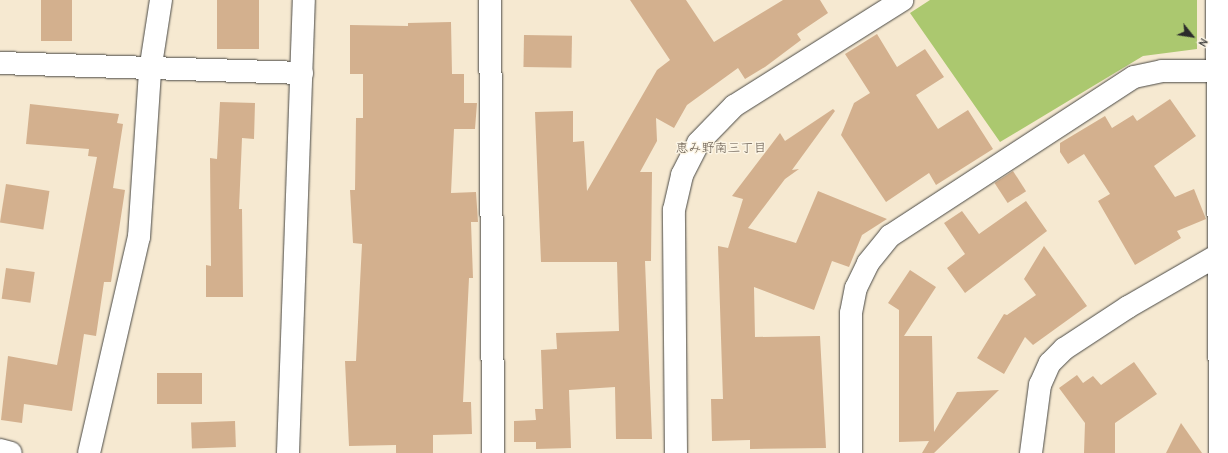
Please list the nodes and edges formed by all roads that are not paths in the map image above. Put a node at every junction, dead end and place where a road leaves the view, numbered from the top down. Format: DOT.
graph roads {
  1 [pos="161,0"];
  2 [pos="304,0"];
  3 [pos="490,0"];
  4 [pos="902,0"];
  5 [pos="1218,0"];
  6 [pos="0,63"];
  7 [pos="150,71"];
  8 [pos="1222,71"];
  9 [pos="302,74"];
  10 [pos="1218,255"];
  11 [pos="0,450"];
  12 [pos="12,453"];
  13 [pos="89,453"];
  14 [pos="288,453"];
  15 [pos="493,453"];
  16 [pos="676,453"];
  17 [pos="850,453"];
  18 [pos="1031,453"];
  19 [pos="1220,453"];
  1 -- 7 [label="street"];
  2 -- 9 [label="street"];
  3 -- 15 [label="street"];
  4 -- 16 [label="street"];
  5 -- 8 [label="street"];
  6 -- 7 [label="street"];
  7 -- 9 [label="street"];
  7 -- 13 [label="street"];
  8 -- 10 [label="street"];
  8 -- 17 [label="street"];
  9 -- 14 [label="street"];
  10 -- 18 [label="street"];
  10 -- 19 [label="street"];
  11 -- 12 [label="street"];
}
